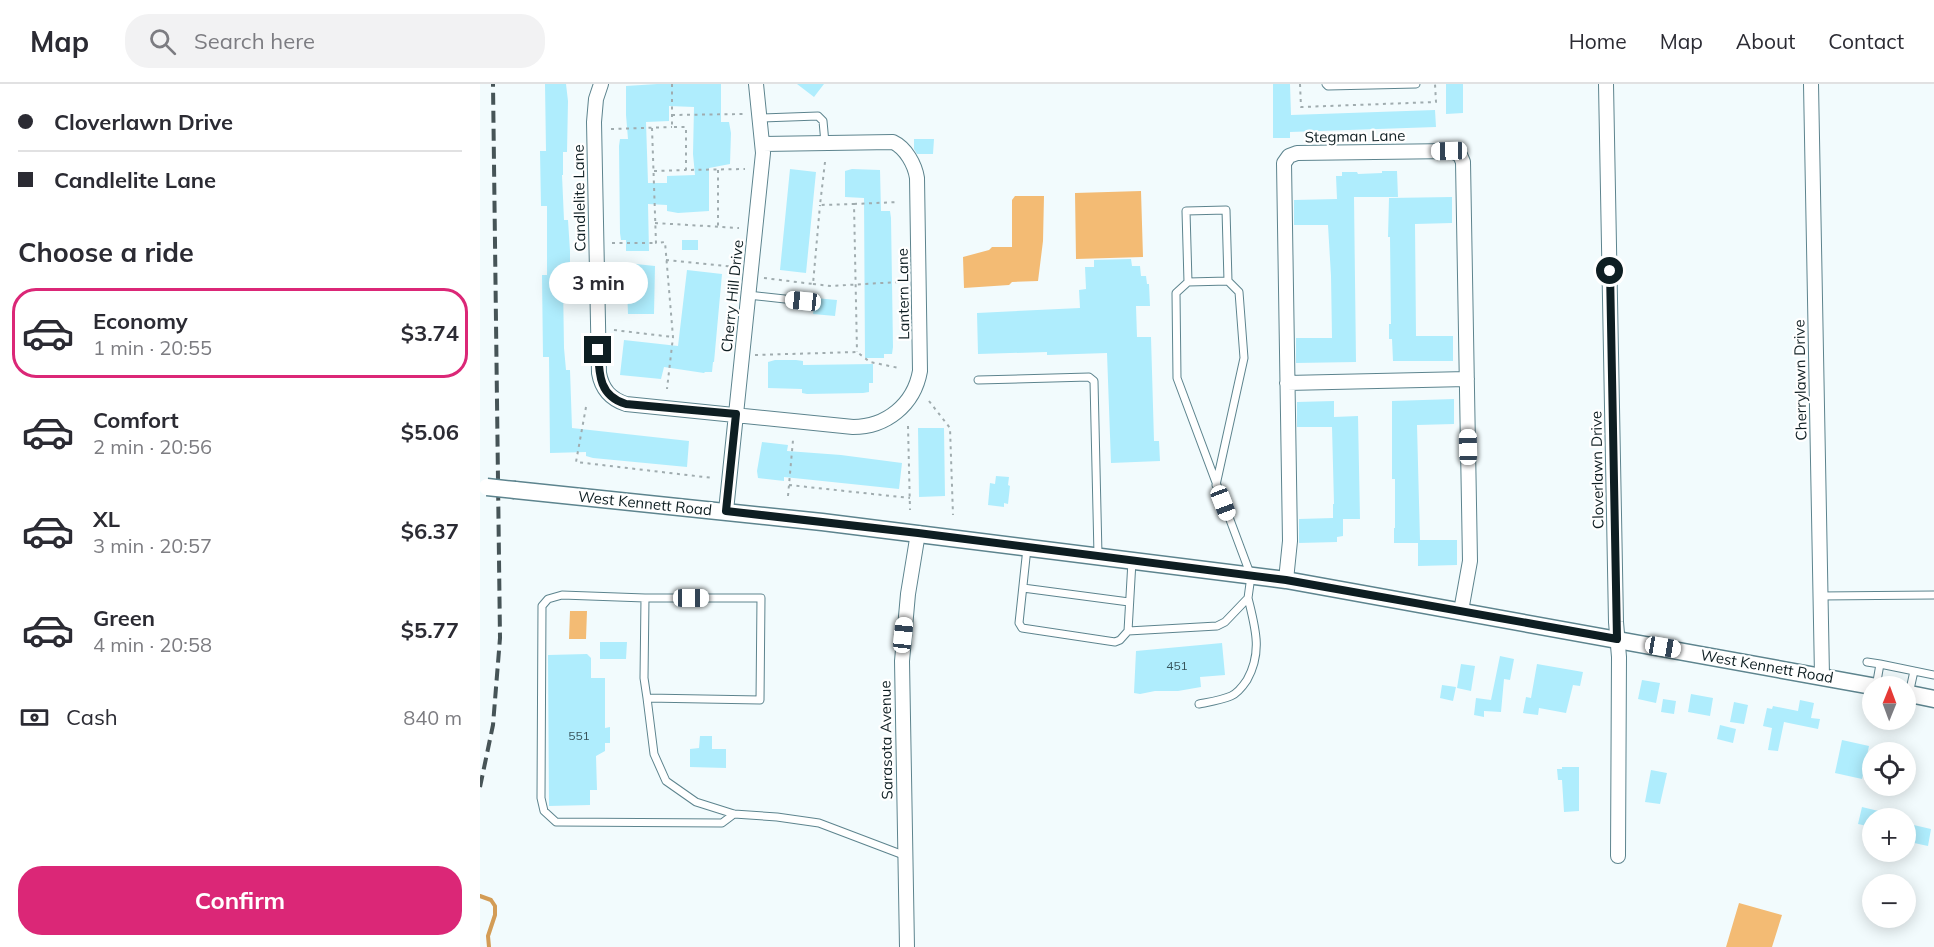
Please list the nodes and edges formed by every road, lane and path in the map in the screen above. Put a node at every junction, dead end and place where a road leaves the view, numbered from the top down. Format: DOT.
graph roads {
  1 [pos="601,84"];
  2 [pos="672,84"];
  3 [pos="756,84"];
  4 [pos="1300,84"];
  5 [pos="1326,84"];
  6 [pos="1416,84"];
  7 [pos="1436,84"];
  8 [pos="1606,84"];
  9 [pos="1811,84"];
  10 [pos="744,114"];
  11 [pos="672,115"];
  12 [pos="760,118"];
  13 [pos="672,127"];
  14 [pos="652,128"];
  15 [pos="610,129"];
  16 [pos="825,143"];
  17 [pos="763,144"];
  18 [pos="825,162"];
  19 [pos="745,169"];
  20 [pos="686,170"];
  21 [pos="718,170"];
  22 [pos="654,171"];
  23 [pos="898,202"];
  24 [pos="854,204"];
  25 [pos="820,205"];
  26 [pos="655,223"];
  27 [pos="718,226"];
  28 [pos="739,228"];
  29 [pos="612,243"];
  30 [pos="656,243"];
  31 [pos="666,260"];
  32 [pos="735,267"];
  33 [pos="763,278"];
  34 [pos="1228,281"];
  35 [pos="899,282"];
  36 [pos="1188,282"];
  37 [pos="813,284"];
  38 [pos="856,284"];
  39 [pos="748,295"];
  40 [pos="803,301"];
  41 [pos="614,330"];
  42 [pos="673,337"];
  43 [pos="857,352"];
  44 [pos="755,355"];
  45 [pos="899,368"];
  46 [pos="1467,379"];
  47 [pos="978,380"];
  48 [pos="1287,382"];
  49 [pos="667,389"];
  50 [pos="929,401"];
  51 [pos="586,407"];
  52 [pos="736,414"];
  53 [pos="908,426"];
  54 [pos="793,440"];
  55 [pos="713,478"];
  56 [pos="789,485"];
  57 [pos="1216,485"];
  58 [pos="484,486"];
  59 [pos="788,496"];
  60 [pos="910,498"];
  61 [pos="910,510"];
  62 [pos="726,511"];
  63 [pos="953,515"];
  64 [pos="918,533"];
  65 [pos="1028,547"];
  66 [pos="1098,556"];
  67 [pos="1132,561"];
  68 [pos="1251,576"];
  69 [pos="1286,580"];
  70 [pos="1023,588"];
  71 [pos="1934,595"];
  72 [pos="1820,596"];
  73 [pos="645,598"];
  74 [pos="1248,598"];
  75 [pos="1129,602"];
  76 [pos="1461,611"];
  77 [pos="1128,631"];
  78 [pos="1617,639"];
  79 [pos="1867,662"];
  80 [pos="1880,664"];
  81 [pos="1914,671"];
  82 [pos="1934,675"];
  83 [pos="1822,676"];
  84 [pos="1878,676"];
  85 [pos="1912,676"];
  86 [pos="1862,684"];
  87 [pos="1916,695"];
  88 [pos="647,698"];
  89 [pos="1934,699"];
  90 [pos="1199,704"];
  91 [pos="734,814"];
  92 [pos="906,856"];
  93 [pos="1618,856"];
  94 [pos="907,947"];
  1 -- 52 [label="street, Candlelite Lane"];
  2 -- 11 [label="path"];
  3 -- 12 [label="street, Cherry Hill Drive"];
  4 -- 7 [label="path"];
  5 -- 6 [label="lane"];
  8 -- 78 [label="street, Cloverlawn Drive"];
  9 -- 72 [label="street, Cherrylawn Drive"];
  10 -- 11 [label="path"];
  11 -- 13 [label="path"];
  12 -- 16 [label="lane"];
  12 -- 17 [label="street, Cherry Hill Drive"];
  13 -- 14 [label="path"];
  13 -- 20 [label="path"];
  14 -- 15 [label="path"];
  14 -- 22 [label="path"];
  16 -- 17 [label="street, Lantern Lane"];
  16 -- 52 [label="street, Lantern Lane"];
  17 -- 39 [label="street, Cherry Hill Drive"];
  18 -- 25 [label="path"];
  19 -- 21 [label="path"];
  20 -- 21 [label="path"];
  20 -- 22 [label="path"];
  21 -- 27 [label="path"];
  22 -- 26 [label="path"];
  23 -- 24 [label="path"];
  24 -- 25 [label="path"];
  24 -- 38 [label="path"];
  25 -- 37 [label="path"];
  26 -- 27 [label="path"];
  26 -- 30 [label="path"];
  27 -- 28 [label="path"];
  29 -- 30 [label="path"];
  30 -- 31 [label="path"];
  31 -- 32 [label="path"];
  31 -- 42 [label="path"];
  33 -- 37 [label="path"];
  34 -- 36 [label="lane"];
  34 -- 36 [label="lane"];
  34 -- 57 [label="lane"];
  35 -- 38 [label="path"];
  36 -- 57 [label="lane"];
  37 -- 38 [label="path"];
  38 -- 43 [label="path"];
  39 -- 40 [label="lane"];
  39 -- 52 [label="street, Cherry Hill Drive"];
  41 -- 42 [label="path"];
  42 -- 49 [label="path"];
  43 -- 44 [label="path"];
  43 -- 45 [label="path"];
  46 -- 48 [label="street"];
  46 -- 48 [label="street, Stegman Lane"];
  46 -- 76 [label="street, Stegman Lane"];
  47 -- 66 [label="lane"];
  48 -- 69 [label="street, Stegman Lane"];
  50 -- 63 [label="path"];
  51 -- 55 [label="path"];
  52 -- 62 [label="street, Cherry Hill Drive"];
  53 -- 60 [label="path"];
  54 -- 56 [label="path"];
  56 -- 59 [label="path"];
  56 -- 60 [label="path"];
  57 -- 68 [label="lane"];
  58 -- 62 [label="street, West Kennett Road, bridge"];
  60 -- 61 [label="path"];
  62 -- 64 [label="street, West Kennett Road"];
  64 -- 65 [label="street, West Kennett Road"];
  64 -- 92 [label="street, Sarasota Avenue"];
  65 -- 66 [label="street, West Kennett Road"];
  65 -- 70 [label="lane"];
  66 -- 67 [label="street, West Kennett Road"];
  67 -- 68 [label="street, West Kennett Road"];
  67 -- 75 [label="lane"];
  68 -- 69 [label="street, West Kennett Road"];
  68 -- 74 [label="lane"];
  69 -- 76 [label="street, West Kennett Road"];
  70 -- 75 [label="lane"];
  70 -- 77 [label="lane"];
  71 -- 72 [label="lane"];
  72 -- 83 [label="street, Cherrylawn Drive"];
  73 -- 88 [label="lane"];
  73 -- 88 [label="lane"];
  73 -- 91 [label="lane"];
  74 -- 77 [label="lane"];
  74 -- 90 [label="lane"];
  75 -- 77 [label="lane"];
  76 -- 78 [label="street, West Kennett Road"];
  78 -- 83 [label="street, West Kennett Road"];
  78 -- 93 [label="street, Cloverlawn Drive"];
  79 -- 80 [label="lane"];
  80 -- 81 [label="lane"];
  80 -- 84 [label="lane"];
  81 -- 82 [label="lane"];
  81 -- 85 [label="lane"];
  83 -- 86 [label="street, West Kennett Road"];
  87 -- 89 [label="street"];
  88 -- 91 [label="lane"];
  91 -- 92 [label="lane"];
  92 -- 94 [label="street, Sarasota Avenue"];
}
